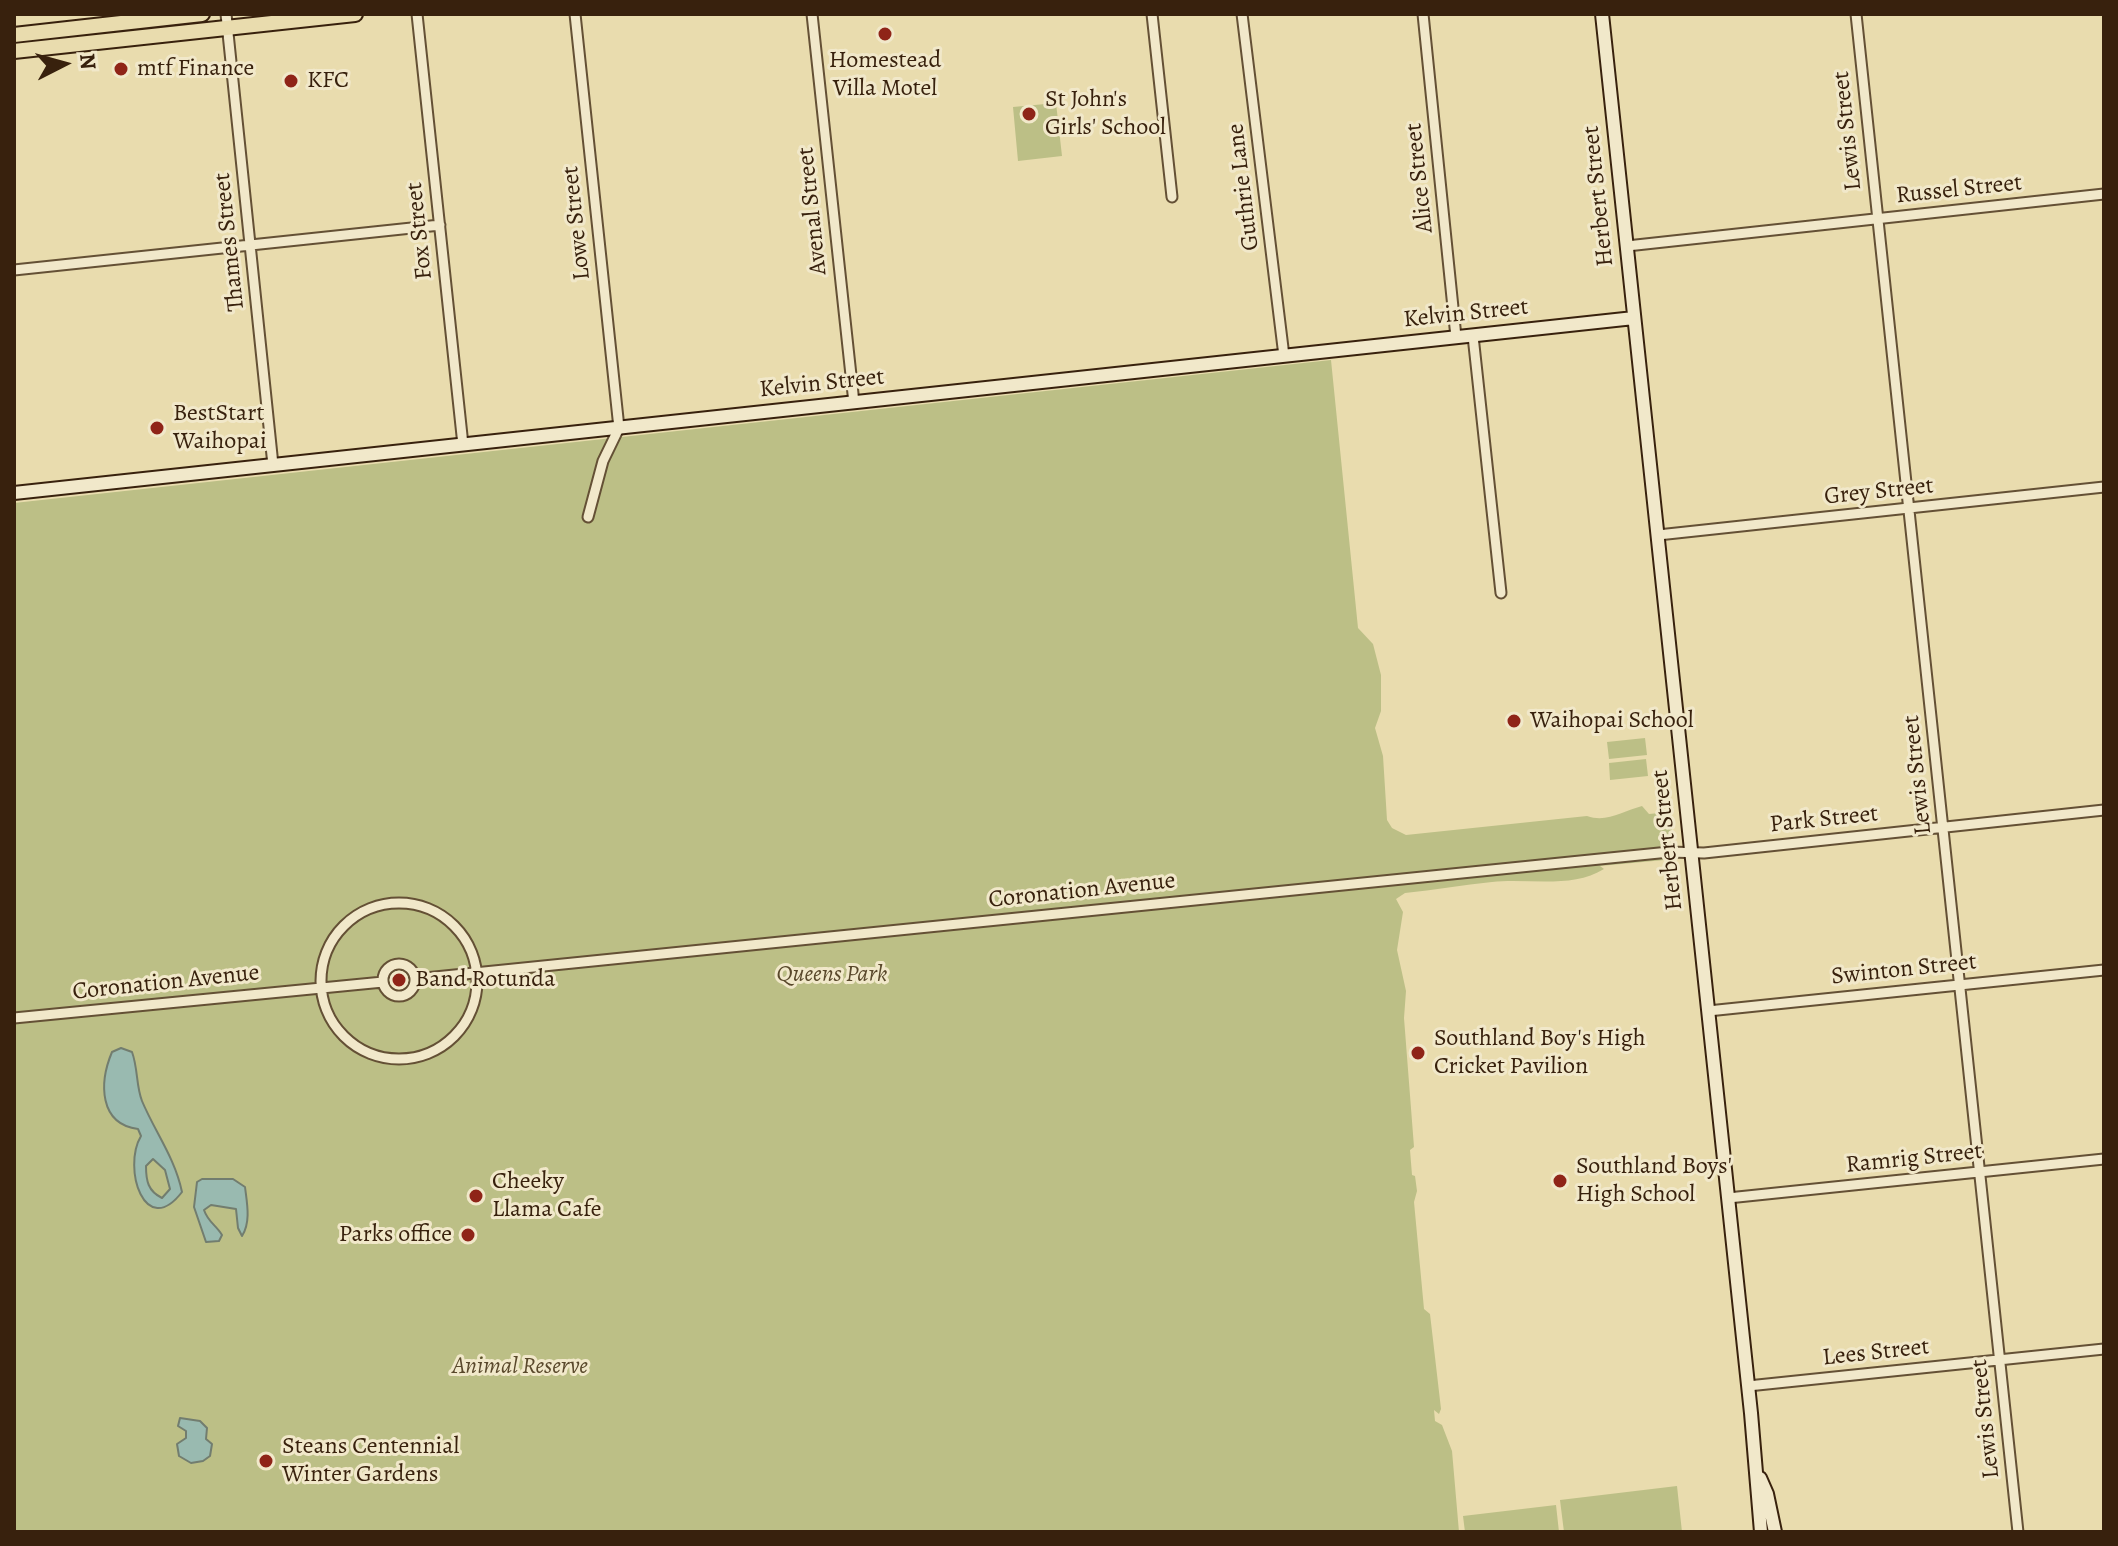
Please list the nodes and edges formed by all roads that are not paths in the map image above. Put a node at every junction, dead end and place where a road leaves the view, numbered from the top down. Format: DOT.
graph roads {
  1 [pos="202,14"];
  2 [pos="355,14"];
  3 [pos="417,14"];
  4 [pos="575,14"];
  5 [pos="812,14"];
  6 [pos="1152,14"];
  7 [pos="1242,14"];
  8 [pos="1423,14"];
  9 [pos="1602,14"];
  10 [pos="1856,14"];
  11 [pos="227,21"];
  12 [pos="14,35"];
  13 [pos="14,51"];
  14 [pos="2104,194"];
  15 [pos="1172,197"];
  16 [pos="1878,218"];
  17 [pos="440,225"];
  18 [pos="250,245"];
  19 [pos="1627,246"];
  20 [pos="14,270"];
  21 [pos="1634,318"];
  22 [pos="1473,336"];
  23 [pos="1456,337"];
  24 [pos="1284,356"];
  25 [pos="854,403"];
  26 [pos="619,428"];
  27 [pos="463,445"];
  28 [pos="273,465"];
  29 [pos="2104,487"];
  30 [pos="14,493"];
  31 [pos="1909,508"];
  32 [pos="588,517"];
  33 [pos="1658,535"];
  34 [pos="1501,593"];
  35 [pos="2104,810"];
  36 [pos="1943,827"];
  37 [pos="1691,853"];
  38 [pos="2104,970"];
  39 [pos="477,973"];
  40 [pos="415,979"];
  41 [pos="383,982"];
  42 [pos="1960,985"];
  43 [pos="321,988"];
  44 [pos="1708,1011"];
  45 [pos="14,1018"];
  46 [pos="2104,1159"];
  47 [pos="1980,1172"];
  48 [pos="1728,1198"];
  49 [pos="2104,1349"];
  50 [pos="2000,1360"];
  51 [pos="1748,1386"];
  52 [pos="1757,1471"];
  53 [pos="1761,1532"];
  54 [pos="1775,1532"];
  55 [pos="2018,1532"];
  1 -- 12 [label="main road"];
  2 -- 11 [label="main road"];
  3 -- 17 [label="street, Fox Street"];
  4 -- 26 [label="street, Lowe Street"];
  5 -- 25 [label="street, Avenal Street"];
  6 -- 15 [label="street"];
  7 -- 24 [label="street, Guthrie Lane"];
  8 -- 23 [label="street, Alice Street"];
  9 -- 19 [label="main road, Herbert Street"];
  10 -- 16 [label="street, Lewis Street"];
  11 -- 13 [label="main road"];
  11 -- 18 [label="street, Thames Street"];
  14 -- 16 [label="street, Russel Street"];
  16 -- 19 [label="street, Russel Street"];
  16 -- 31 [label="street, Lewis Street"];
  17 -- 18 [label="street"];
  17 -- 27 [label="street, Fox Street"];
  18 -- 20 [label="street"];
  18 -- 28 [label="street, Thames Street"];
  19 -- 21 [label="main road, Herbert Street"];
  21 -- 22 [label="main road, Kelvin Street"];
  21 -- 33 [label="main road, Herbert Street"];
  22 -- 23 [label="main road, Kelvin Street"];
  22 -- 34 [label="street"];
  23 -- 24 [label="main road, Kelvin Street"];
  24 -- 25 [label="main road, Kelvin Street"];
  25 -- 26 [label="main road, Kelvin Street"];
  26 -- 27 [label="main road, Kelvin Street"];
  26 -- 32 [label="street"];
  27 -- 28 [label="main road, Kelvin Street"];
  28 -- 30 [label="main road, Kelvin Street"];
  29 -- 31 [label="street, Grey Street"];
  31 -- 33 [label="street, Grey Street"];
  31 -- 36 [label="street, Lewis Street"];
  33 -- 37 [label="main road, Herbert Street"];
  35 -- 36 [label="street, Park Street"];
  36 -- 37 [label="street, Park Street"];
  36 -- 42 [label="street, Lewis Street"];
  37 -- 39 [label="street, Coronation Avenue"];
  37 -- 44 [label="main road, Herbert Street"];
  38 -- 42 [label="street, Swinton Street"];
  39 -- 40 [label="street, Coronation Avenue"];
  39 -- 43 [label="street"];
  39 -- 43 [label="street"];
  40 -- 41 [label="street"];
  40 -- 41 [label="street"];
  41 -- 43 [label="street, Coronation Avenue"];
  42 -- 44 [label="street, Swinton Street"];
  42 -- 47 [label="street, Lewis Street"];
  43 -- 45 [label="street, Coronation Avenue"];
  44 -- 48 [label="main road, Herbert Street"];
  46 -- 47 [label="street, Ramrig Street"];
  47 -- 48 [label="street, Ramrig Street"];
  47 -- 50 [label="street, Lewis Street"];
  48 -- 51 [label="main road, Herbert Street"];
  49 -- 50 [label="street, Lees Street"];
  50 -- 51 [label="street, Lees Street"];
  50 -- 55 [label="street, Lewis Street"];
  51 -- 52 [label="main road, Herbert Street"];
  52 -- 53 [label="main road, Herbert Street"];
  52 -- 54 [label="main road, Herbert Street"];
}
